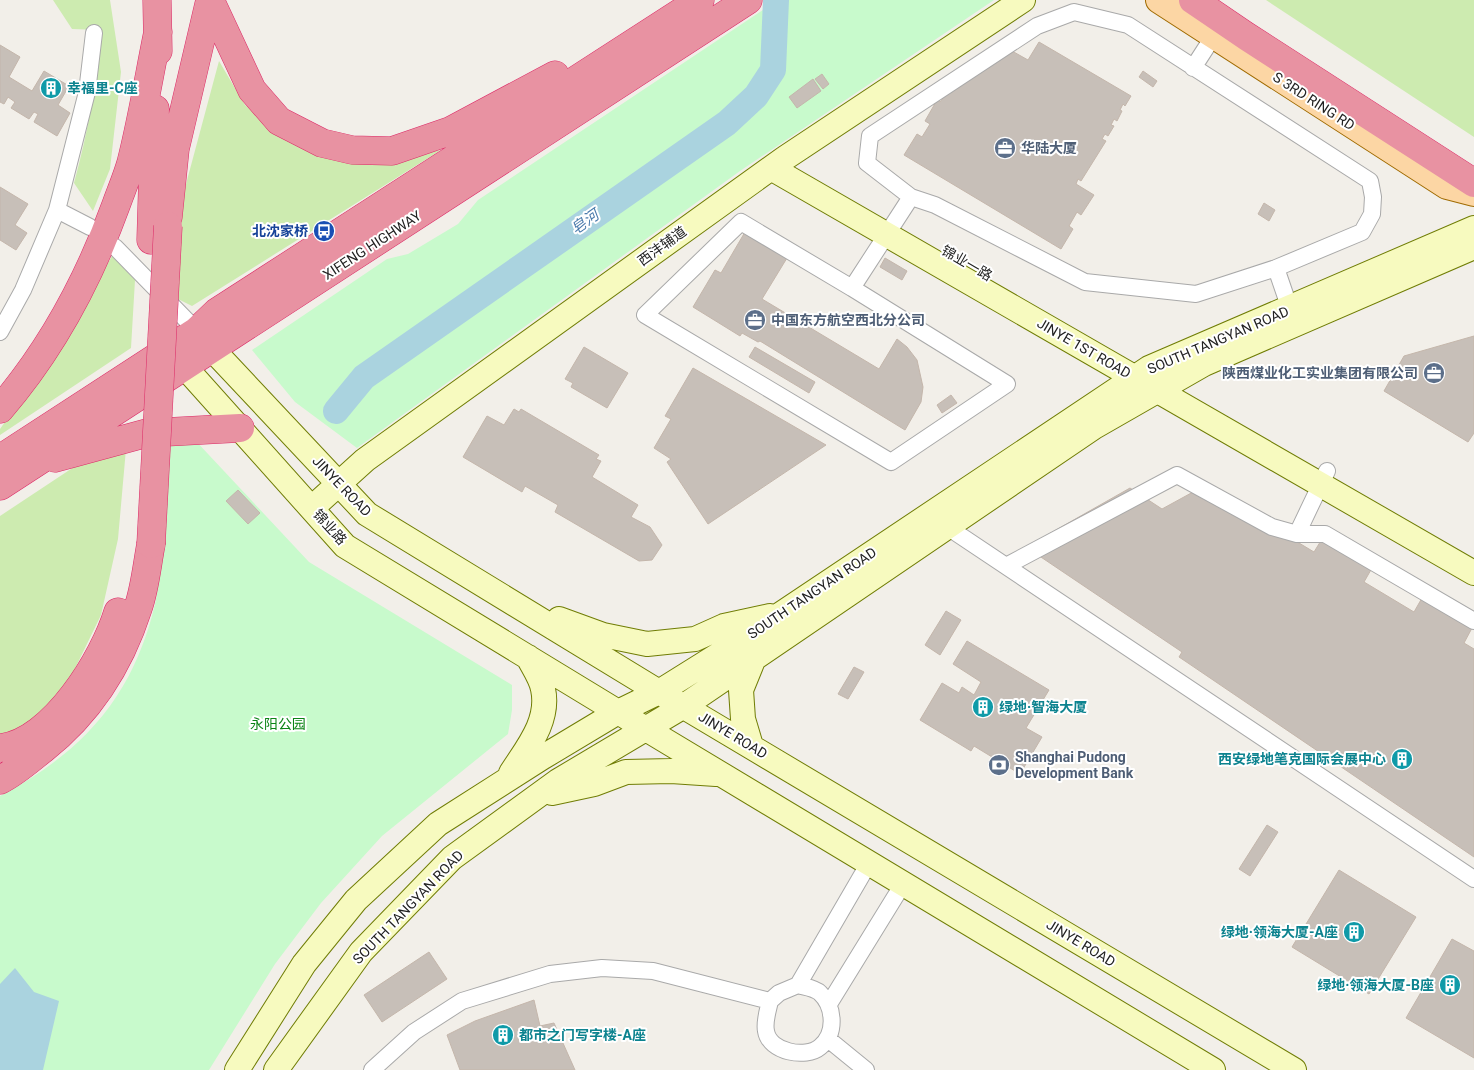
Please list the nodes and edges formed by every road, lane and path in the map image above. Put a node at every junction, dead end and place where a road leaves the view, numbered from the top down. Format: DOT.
graph roads {
  1 [pos="158,0"];
  2 [pos="210,0"];
  3 [pos="696,0"];
  4 [pos="700,0"];
  5 [pos="1023,0"];
  6 [pos="1159,0"];
  7 [pos="1193,0"];
  8 [pos="746,1"];
  9 [pos="158,32"];
  10 [pos="94,33"];
  11 [pos="1213,37"];
  12 [pos="1193,68"];
  13 [pos="778,163"];
  14 [pos="1474,182"];
  15 [pos="1474,193"];
  16 [pos="911,197"];
  17 [pos="57,210"];
  18 [pos="90,227"];
  19 [pos="891,228"];
  20 [pos="1474,228"];
  21 [pos="159,233"];
  22 [pos="115,247"];
  23 [pos="1474,247"];
  24 [pos="1276,268"];
  25 [pos="852,288"];
  26 [pos="1290,309"];
  27 [pos="0,332"];
  28 [pos="204,340"];
  29 [pos="183,365"];
  30 [pos="1142,373"];
  31 [pos="1164,387"];
  32 [pos="0,410"];
  33 [pos="240,428"];
  34 [pos="0,459"];
  35 [pos="32,464"];
  36 [pos="1323,478"];
  37 [pos="340,484"];
  38 [pos="0,486"];
  39 [pos="312,508"];
  40 [pos="946,526"];
  41 [pos="1297,534"];
  42 [pos="142,542"];
  43 [pos="1474,557"];
  44 [pos="1006,566"];
  45 [pos="1474,573"];
  46 [pos="516,605"];
  47 [pos="782,613"];
  48 [pos="1474,621"];
  49 [pos="568,637"];
  50 [pos="528,657"];
  51 [pos="754,658"];
  52 [pos="548,669"];
  53 [pos="659,692"];
  54 [pos="684,706"];
  55 [pos="618,712"];
  56 [pos="646,729"];
  57 [pos="751,746"];
  58 [pos="0,748"];
  59 [pos="722,775"];
  60 [pos="0,780"];
  61 [pos="505,781"];
  62 [pos="538,796"];
  63 [pos="869,863"];
  64 [pos="1474,879"];
  65 [pos="903,884"];
  66 [pos="798,985"];
  67 [pos="770,1001"];
  68 [pos="829,1004"];
  69 [pos="828,1039"];
  70 [pos="237,1070"];
  71 [pos="276,1070"];
  72 [pos="372,1070"];
  73 [pos="866,1070"];
  74 [pos="1213,1070"];
  75 [pos="1294,1070"];
  1 -- 9 [label="highway"];
  2 -- 3 [label="highway"];
  2 -- 21 [label="highway"];
  4 -- 28 [label="highway, XIFENG HIGHWAY"];
  5 -- 13 [label="main road, 西沣辅道"];
  6 -- 11 [label="main road, S 3RD RING RD"];
  7 -- 14 [label="highway, S 3RD RING RD"];
  8 -- 28 [label="highway, XIFENG HIGHWAY"];
  9 -- 21 [label="highway"];
  9 -- 32 [label="highway"];
  10 -- 17 [label="street"];
  11 -- 12 [label="street"];
  11 -- 15 [label="main road, S 3RD RING RD"];
  12 -- 16 [label="street"];
  12 -- 24 [label="street"];
  13 -- 19 [label="main road"];
  13 -- 37 [label="main road, 西沣辅道"];
  16 -- 19 [label="street"];
  16 -- 24 [label="street"];
  17 -- 18 [label="street"];
  17 -- 27 [label="street"];
  19 -- 25 [label="street"];
  19 -- 30 [label="main road, 锦业一路"];
  20 -- 26 [label="main road, SOUTH TANGYAN ROAD"];
  21 -- 42 [label="highway, bridge"];
  22 -- 28 [label="street"];
  23 -- 31 [label="main road, SOUTH TANGYAN ROAD"];
  24 -- 26 [label="street"];
  25 -- 25 [label="street"];
  26 -- 30 [label="main road, SOUTH TANGYAN ROAD"];
  28 -- 29 [label="highway, XIFENG HIGHWAY"];
  28 -- 34 [label="highway, XIFENG HIGHWAY"];
  28 -- 37 [label="main road, JINYE ROAD"];
  29 -- 33 [label="main road, 锦业路"];
  29 -- 35 [label="highway, XIFENG HIGHWAY"];
  30 -- 31 [label="main road, JINYE 1ST ROAD"];
  30 -- 47 [label="main road, SOUTH TANGYAN ROAD"];
  31 -- 36 [label="main road, JINYE 1ST ROAD"];
  31 -- 40 [label="main road, SOUTH TANGYAN ROAD"];
  33 -- 35 [label="highway"];
  33 -- 39 [label="main road, 锦业路"];
  35 -- 38 [label="highway, XIFENG HIGHWAY"];
  36 -- 41 [label="street"];
  36 -- 43 [label="main road, JINYE 1ST ROAD"];
  36 -- 45 [label="main road, JINYE 1ST ROAD"];
  37 -- 39 [label="main road, 西沣辅道"];
  37 -- 46 [label="main road, JINYE ROAD"];
  39 -- 50 [label="main road, 锦业路"];
  40 -- 44 [label="street"];
  40 -- 51 [label="main road, SOUTH TANGYAN ROAD"];
  41 -- 44 [label="street"];
  41 -- 48 [label="street"];
  42 -- 58 [label="highway"];
  42 -- 60 [label="highway"];
  44 -- 64 [label="street"];
  46 -- 47 [label="main road"];
  46 -- 49 [label="main road, JINYE ROAD"];
  47 -- 53 [label="main road, SOUTH TANGYAN ROAD"];
  49 -- 52 [label="main road"];
  49 -- 53 [label="main road, JINYE ROAD"];
  50 -- 52 [label="main road"];
  50 -- 61 [label="main road"];
  51 -- 54 [label="main road, SOUTH TANGYAN ROAD"];
  51 -- 57 [label="main road"];
  52 -- 55 [label="main road"];
  53 -- 54 [label="main road, JINYE ROAD"];
  53 -- 55 [label="main road, SOUTH TANGYAN ROAD"];
  54 -- 56 [label="main road, SOUTH TANGYAN ROAD"];
  54 -- 57 [label="main road, JINYE ROAD"];
  55 -- 56 [label="main road"];
  55 -- 61 [label="main road, SOUTH TANGYAN ROAD"];
  56 -- 59 [label="main road"];
  56 -- 62 [label="main road, SOUTH TANGYAN ROAD"];
  57 -- 75 [label="main road, JINYE ROAD"];
  59 -- 62 [label="main road"];
  59 -- 63 [label="main road"];
  61 -- 70 [label="main road, SOUTH TANGYAN ROAD"];
  62 -- 71 [label="main road, SOUTH TANGYAN ROAD"];
  63 -- 65 [label="main road"];
  63 -- 66 [label="street"];
  65 -- 68 [label="street"];
  65 -- 74 [label="main road"];
  66 -- 67 [label="street"];
  66 -- 68 [label="street"];
  67 -- 69 [label="street"];
  67 -- 72 [label="street"];
  68 -- 69 [label="street"];
  69 -- 73 [label="street"];
}
